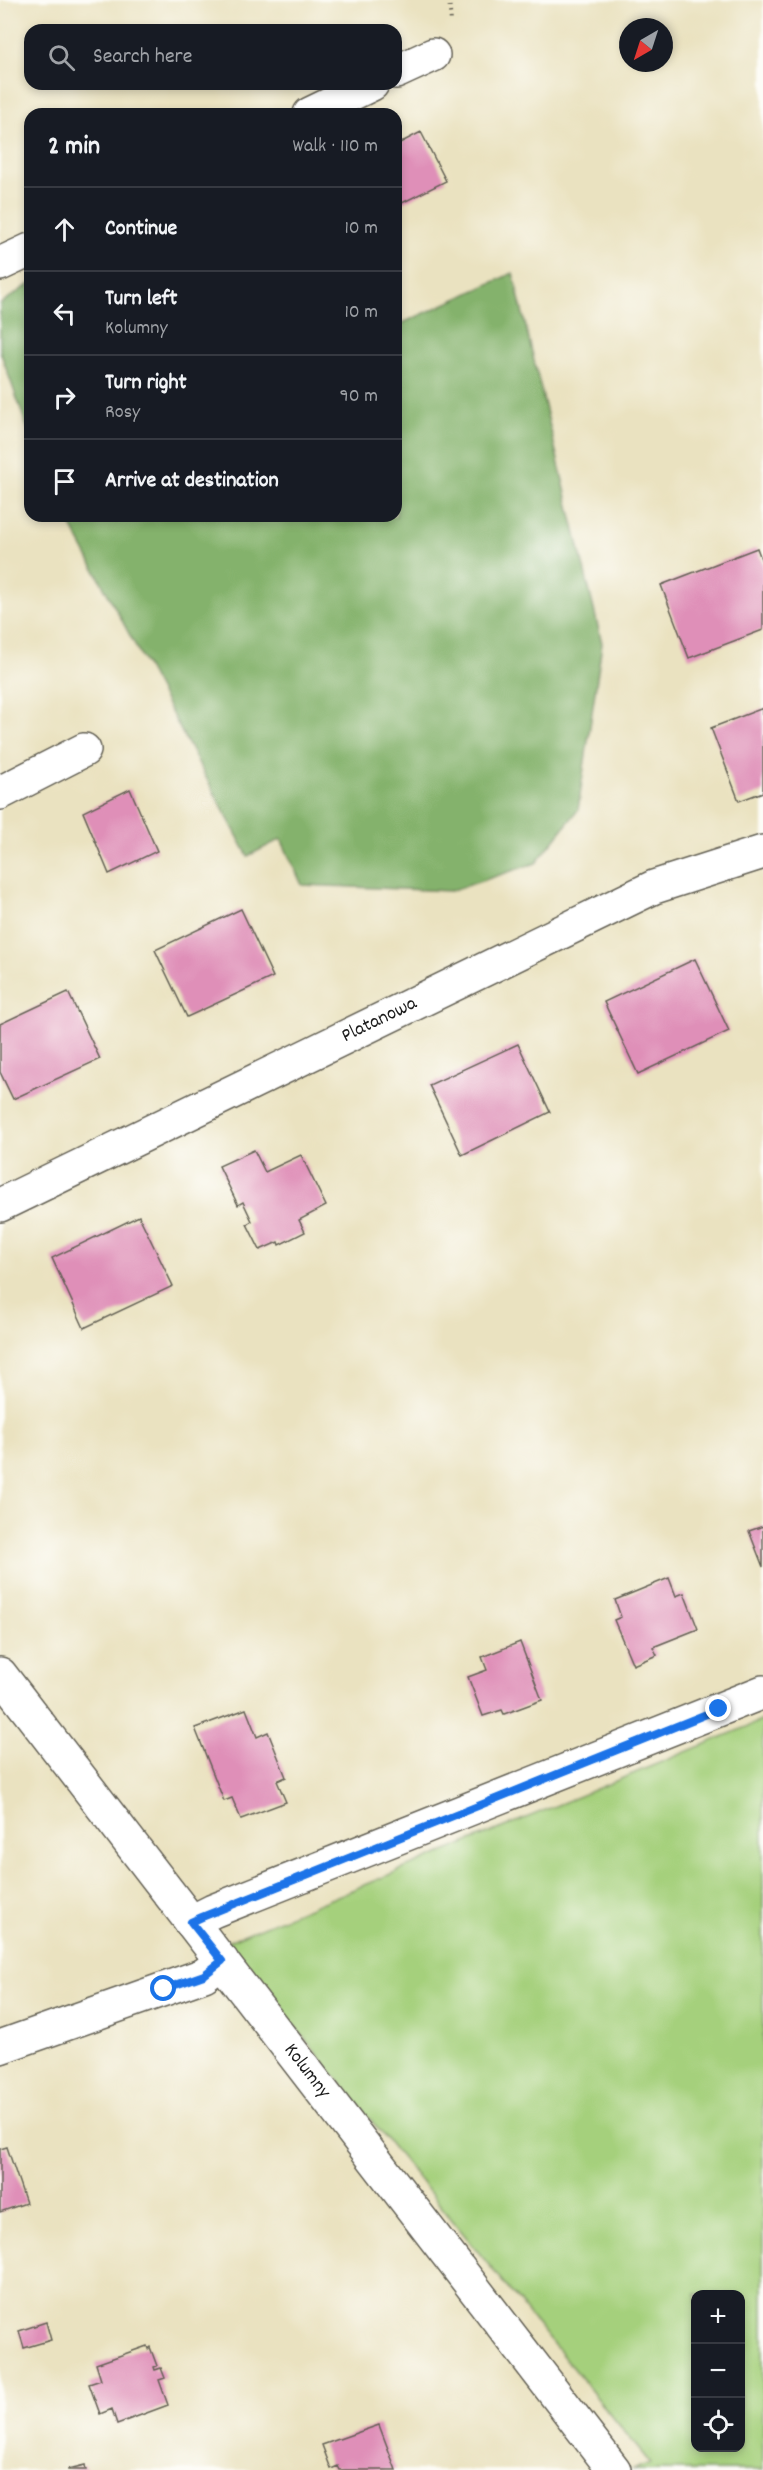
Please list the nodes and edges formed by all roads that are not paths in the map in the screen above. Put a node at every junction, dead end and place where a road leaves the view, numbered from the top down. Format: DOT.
graph roads {
  1 [pos="433,55"];
  2 [pos="402,69"];
  3 [pos="360,90"];
  4 [pos="322,108"];
  5 [pos="24,253"];
  6 [pos="0,264"];
  7 [pos="84,750"];
  8 [pos="0,793"];
  9 [pos="763,852"];
  10 [pos="0,1206"];
  11 [pos="0,1674"];
  12 [pos="763,1692"];
  13 [pos="191,1922"];
  14 [pos="222,1961"];
  15 [pos="0,2047"];
  16 [pos="614,2470"];
  1 -- 2 [label="street"];
  3 -- 4 [label="street"];
  5 -- 6 [label="street"];
  7 -- 8 [label="street"];
  9 -- 10 [label="street, Platanowa"];
  11 -- 13 [label="street, Kolumny"];
  12 -- 13 [label="street"];
  13 -- 14 [label="street, Kolumny"];
  14 -- 15 [label="street"];
  14 -- 16 [label="street, Kolumny"];
}
